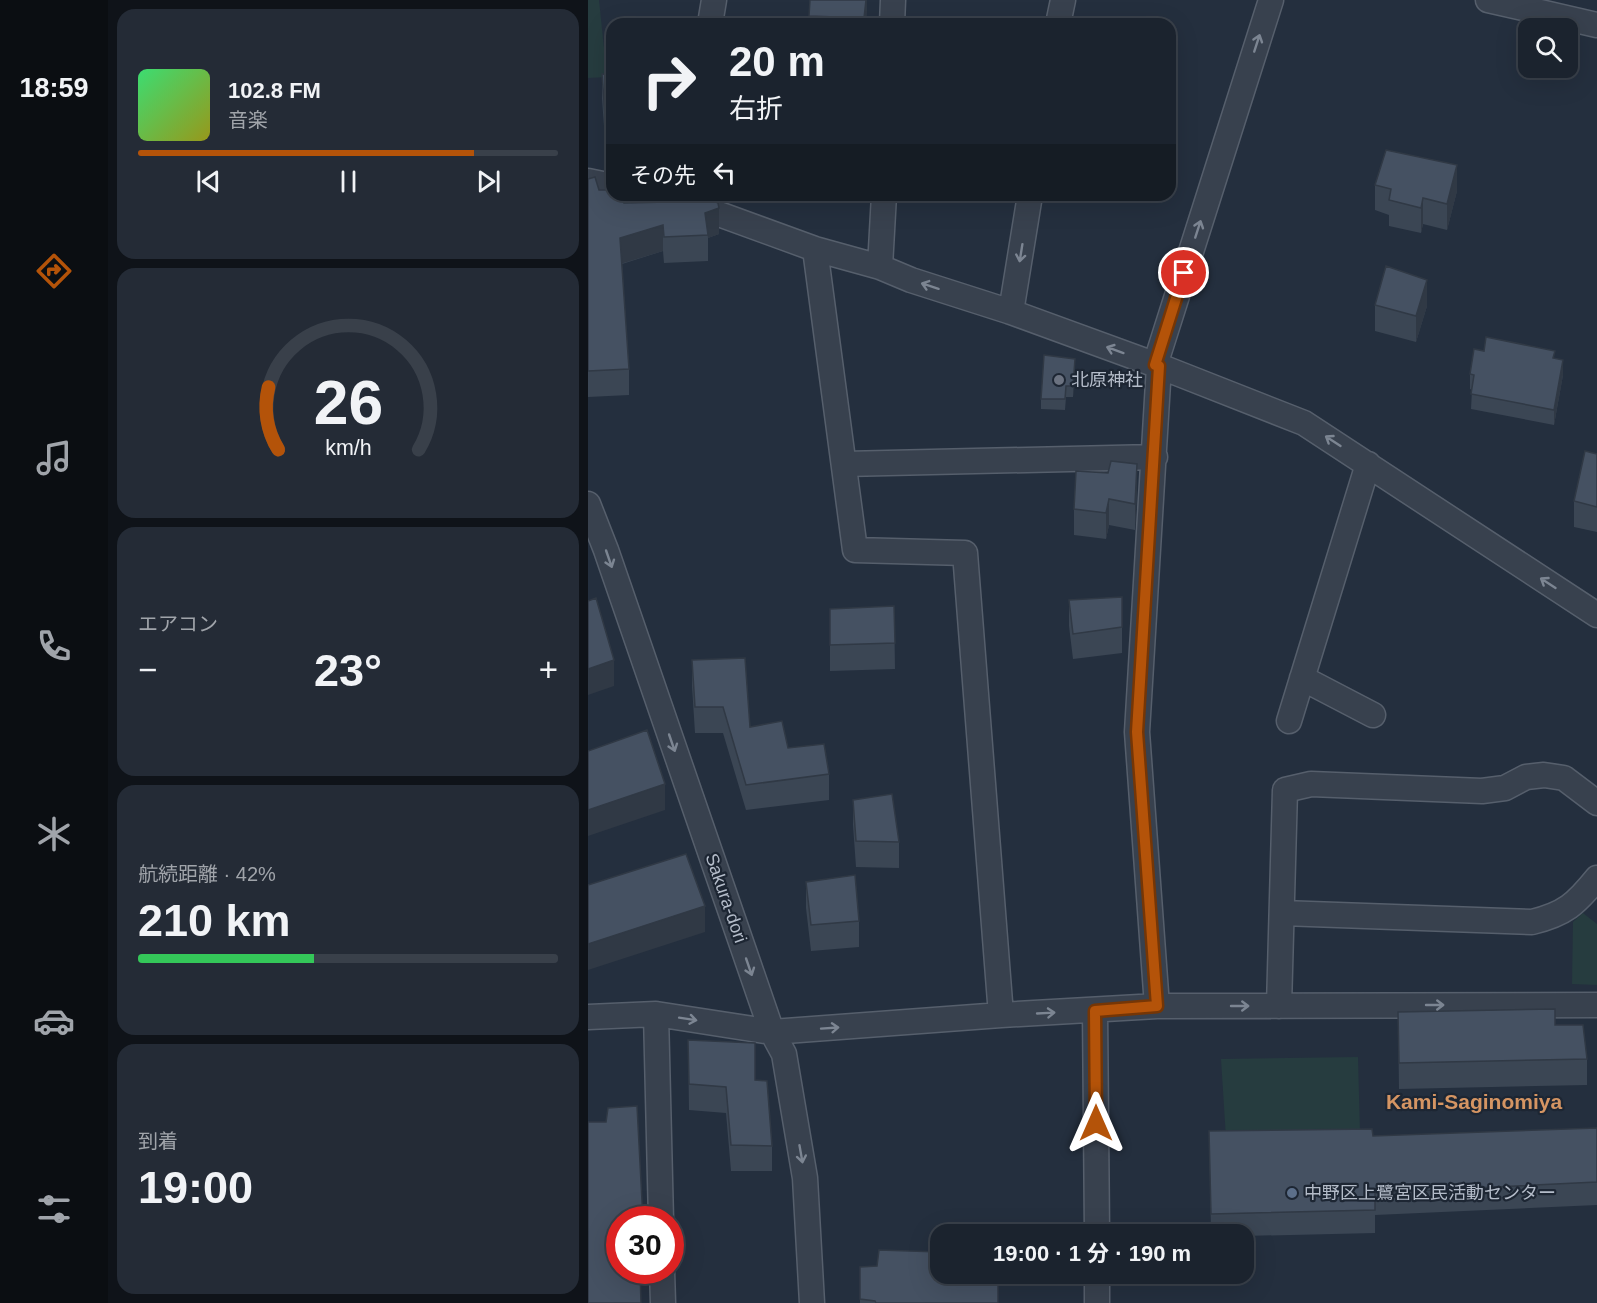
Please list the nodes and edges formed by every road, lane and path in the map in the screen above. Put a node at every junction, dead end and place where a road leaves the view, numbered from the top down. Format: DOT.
graph roads {
  1 [pos="714,0"];
  2 [pos="892,0"];
  3 [pos="1062,0"];
  4 [pos="1271,0"];
  5 [pos="1488,0"];
  6 [pos="1518,3"];
  7 [pos="712,18"];
  8 [pos="892,18"];
  9 [pos="1060,18"];
  10 [pos="1597,24"];
  11 [pos="588,181"];
  12 [pos="606,185"];
  13 [pos="694,201"];
  14 [pos="884,201"];
  15 [pos="1029,201"];
  16 [pos="815,249"];
  17 [pos="880,267"];
  18 [pos="1011,312"];
  19 [pos="1157,365"];
  20 [pos="1155,457"];
  21 [pos="844,464"];
  22 [pos="1368,464"];
  23 [pos="588,504"];
  24 [pos="1597,615"];
  25 [pos="1302,678"];
  26 [pos="1373,715"];
  27 [pos="1289,721"];
  28 [pos="1597,803"];
  29 [pos="1597,878"];
  30 [pos="1282,913"];
  31 [pos="1279,1005"];
  32 [pos="1597,1005"];
  33 [pos="1157,1006"];
  34 [pos="1095,1011"];
  35 [pos="656,1014"];
  36 [pos="1001,1015"];
  37 [pos="588,1017"];
  38 [pos="772,1032"];
  39 [pos="661,1206"];
  40 [pos="1096,1224"];
  41 [pos="662,1284"];
  42 [pos="1097,1284"];
  43 [pos="663,1303"];
  44 [pos="812,1303"];
  45 [pos="1097,1303"];
  1 -- 7 [label="street"];
  2 -- 8 [label="street"];
  3 -- 9 [label="street"];
  19 -- 4 [label="street, one-way"];
  5 -- 6 [label="street"];
  6 -- 10 [label="street"];
  11 -- 12 [label="street"];
  13 -- 16 [label="street"];
  14 -- 17 [label="street"];
  15 -- 18 [label="street, one-way"];
  16 -- 17 [label="street"];
  16 -- 21 [label="street"];
  18 -- 17 [label="street, one-way"];
  19 -- 18 [label="street, one-way"];
  19 -- 20 [label="street"];
  22 -- 19 [label="street, one-way"];
  20 -- 21 [label="street"];
  20 -- 33 [label="street"];
  21 -- 36 [label="street"];
  24 -- 22 [label="street, one-way"];
  22 -- 25 [label="street"];
  23 -- 38 [label="street, Sakura-dori, one-way"];
  25 -- 26 [label="street"];
  25 -- 27 [label="street"];
  28 -- 30 [label="street"];
  29 -- 30 [label="street"];
  30 -- 31 [label="street"];
  31 -- 32 [label="street, one-way"];
  33 -- 31 [label="street, one-way"];
  33 -- 34 [label="street"];
  36 -- 34 [label="street, one-way"];
  34 -- 40 [label="street"];
  35 -- 37 [label="street"];
  35 -- 38 [label="street, one-way"];
  35 -- 39 [label="street"];
  38 -- 36 [label="street, one-way"];
  38 -- 44 [label="street, Sakura-dori, one-way"];
  41 -- 43 [label="street"];
  42 -- 45 [label="street"];
}
